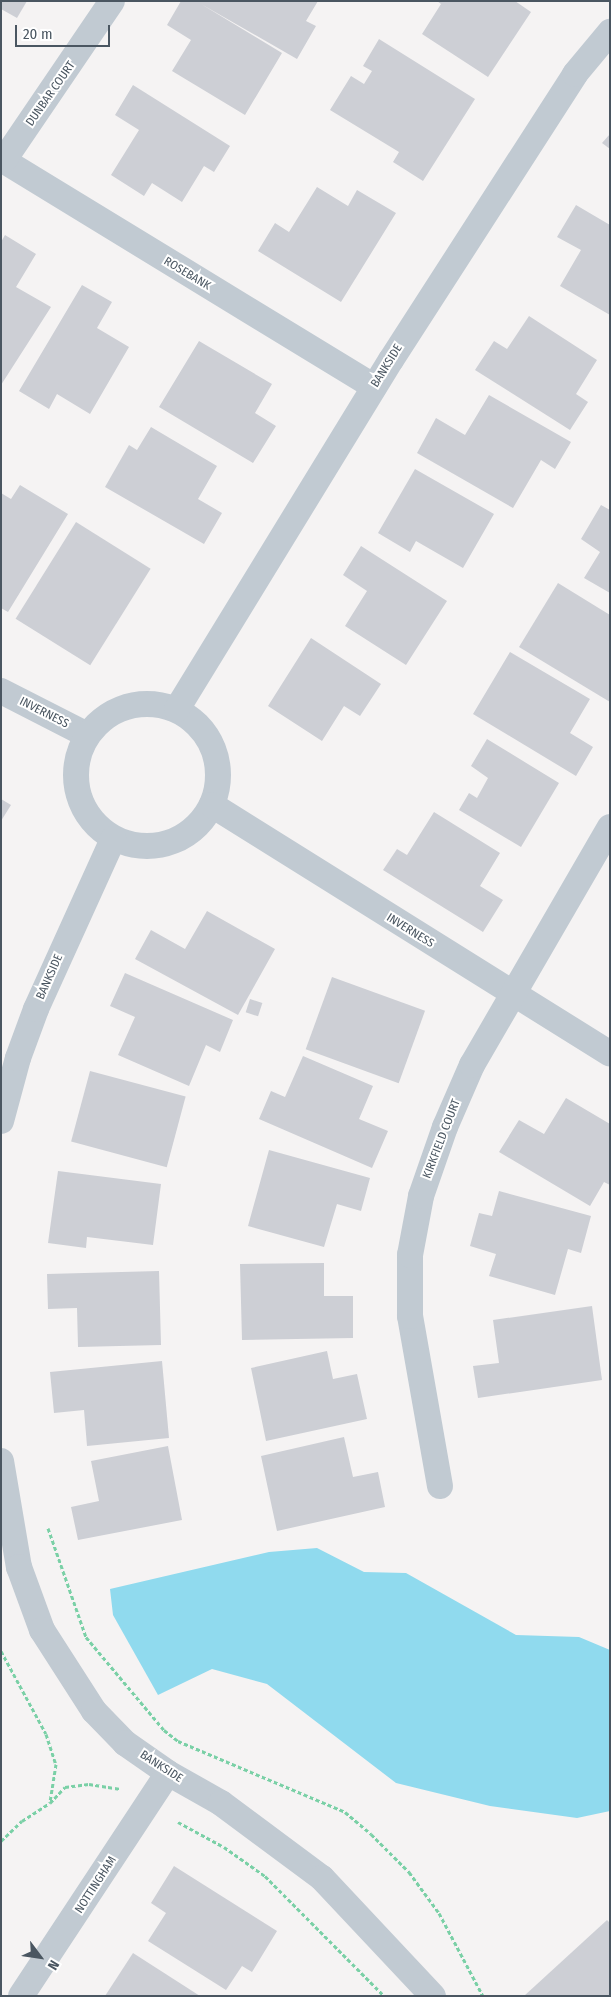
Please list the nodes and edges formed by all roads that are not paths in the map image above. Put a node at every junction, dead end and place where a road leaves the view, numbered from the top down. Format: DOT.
graph roads {
  1 [pos="112,1"];
  2 [pos="610,32"];
  3 [pos="3,160"];
  4 [pos="374,387"];
  5 [pos="1,691"];
  6 [pos="177,710"];
  7 [pos="87,736"];
  8 [pos="212,805"];
  9 [pos="610,827"];
  10 [pos="113,839"];
  11 [pos="512,992"];
  12 [pos="610,1054"];
  13 [pos="1,1121"];
  14 [pos="1,1461"];
  15 [pos="440,1486"];
  16 [pos="168,1773"];
  17 [pos="21,1996"];
  18 [pos="433,1996"];
  1 -- 3 [label="street, DUNBAR COURT"];
  2 -- 4 [label="street, BANKSIDE"];
  3 -- 4 [label="street, ROSEBANK"];
  4 -- 6 [label="street, BANKSIDE"];
  5 -- 7 [label="street, INVERNESS"];
  6 -- 7 [label="street"];
  6 -- 8 [label="street"];
  7 -- 10 [label="street"];
  8 -- 10 [label="street"];
  8 -- 11 [label="street, INVERNESS"];
  9 -- 11 [label="street, KIRKFIELD COURT"];
  10 -- 13 [label="street, BANKSIDE"];
  11 -- 12 [label="street, INVERNESS"];
  11 -- 15 [label="street, KIRKFIELD COURT"];
  14 -- 16 [label="street, BANKSIDE"];
  16 -- 17 [label="street, NOTTINGHAM"];
  16 -- 18 [label="street, BANKSIDE"];
}
